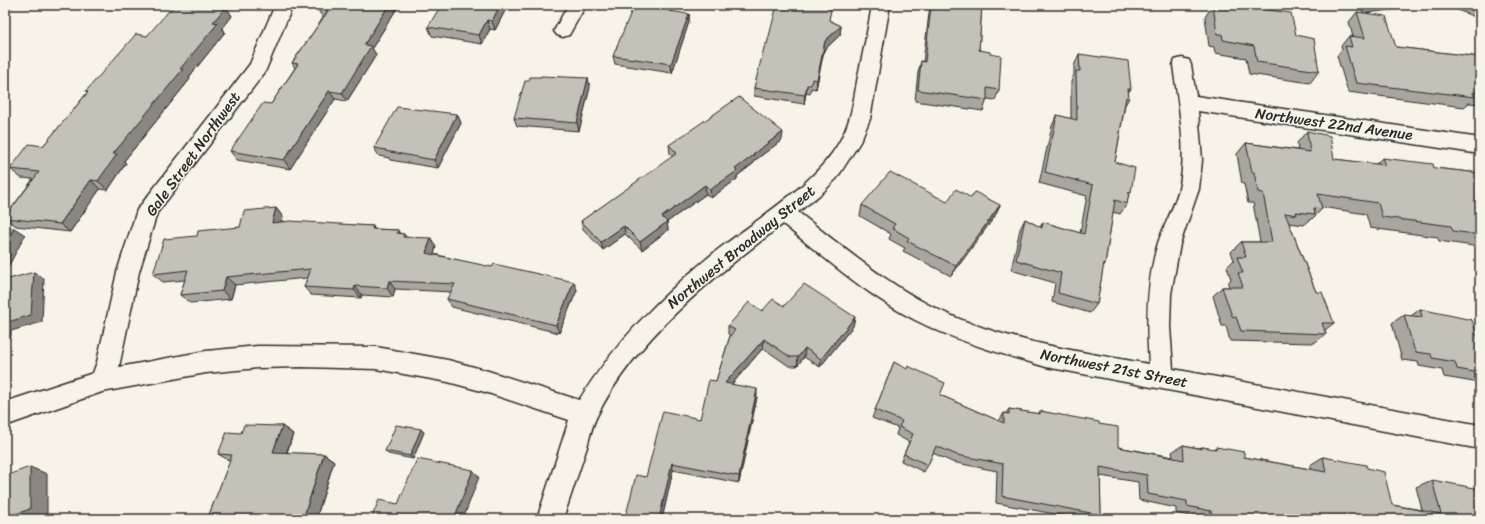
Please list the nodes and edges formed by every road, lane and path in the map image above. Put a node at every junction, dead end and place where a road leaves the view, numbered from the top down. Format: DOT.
graph roads {
  1 [pos="284,5"];
  2 [pos="577,5"];
  3 [pos="881,5"];
  4 [pos="564,31"];
  5 [pos="1182,65"];
  6 [pos="1187,102"];
  7 [pos="1480,146"];
  8 [pos="783,212"];
  9 [pos="1162,377"];
  10 [pos="102,381"];
  11 [pos="5,414"];
  12 [pos="584,414"];
  13 [pos="1480,437"];
  14 [pos="550,519"];
  1 -- 10 [label="street, Gale Street Northwest"];
  2 -- 4 [label="street"];
  3 -- 8 [label="street, Northwest Broadway Street"];
  5 -- 6 [label="street"];
  6 -- 7 [label="street, Northwest 22nd Avenue"];
  6 -- 9 [label="street"];
  8 -- 9 [label="street, Northwest 21st Street"];
  8 -- 12 [label="street, Northwest Broadway Street"];
  9 -- 13 [label="street, Northwest 21st Street"];
  10 -- 11 [label="street"];
  10 -- 12 [label="street"];
  12 -- 14 [label="street, Northwest Broadway Street"];
}
